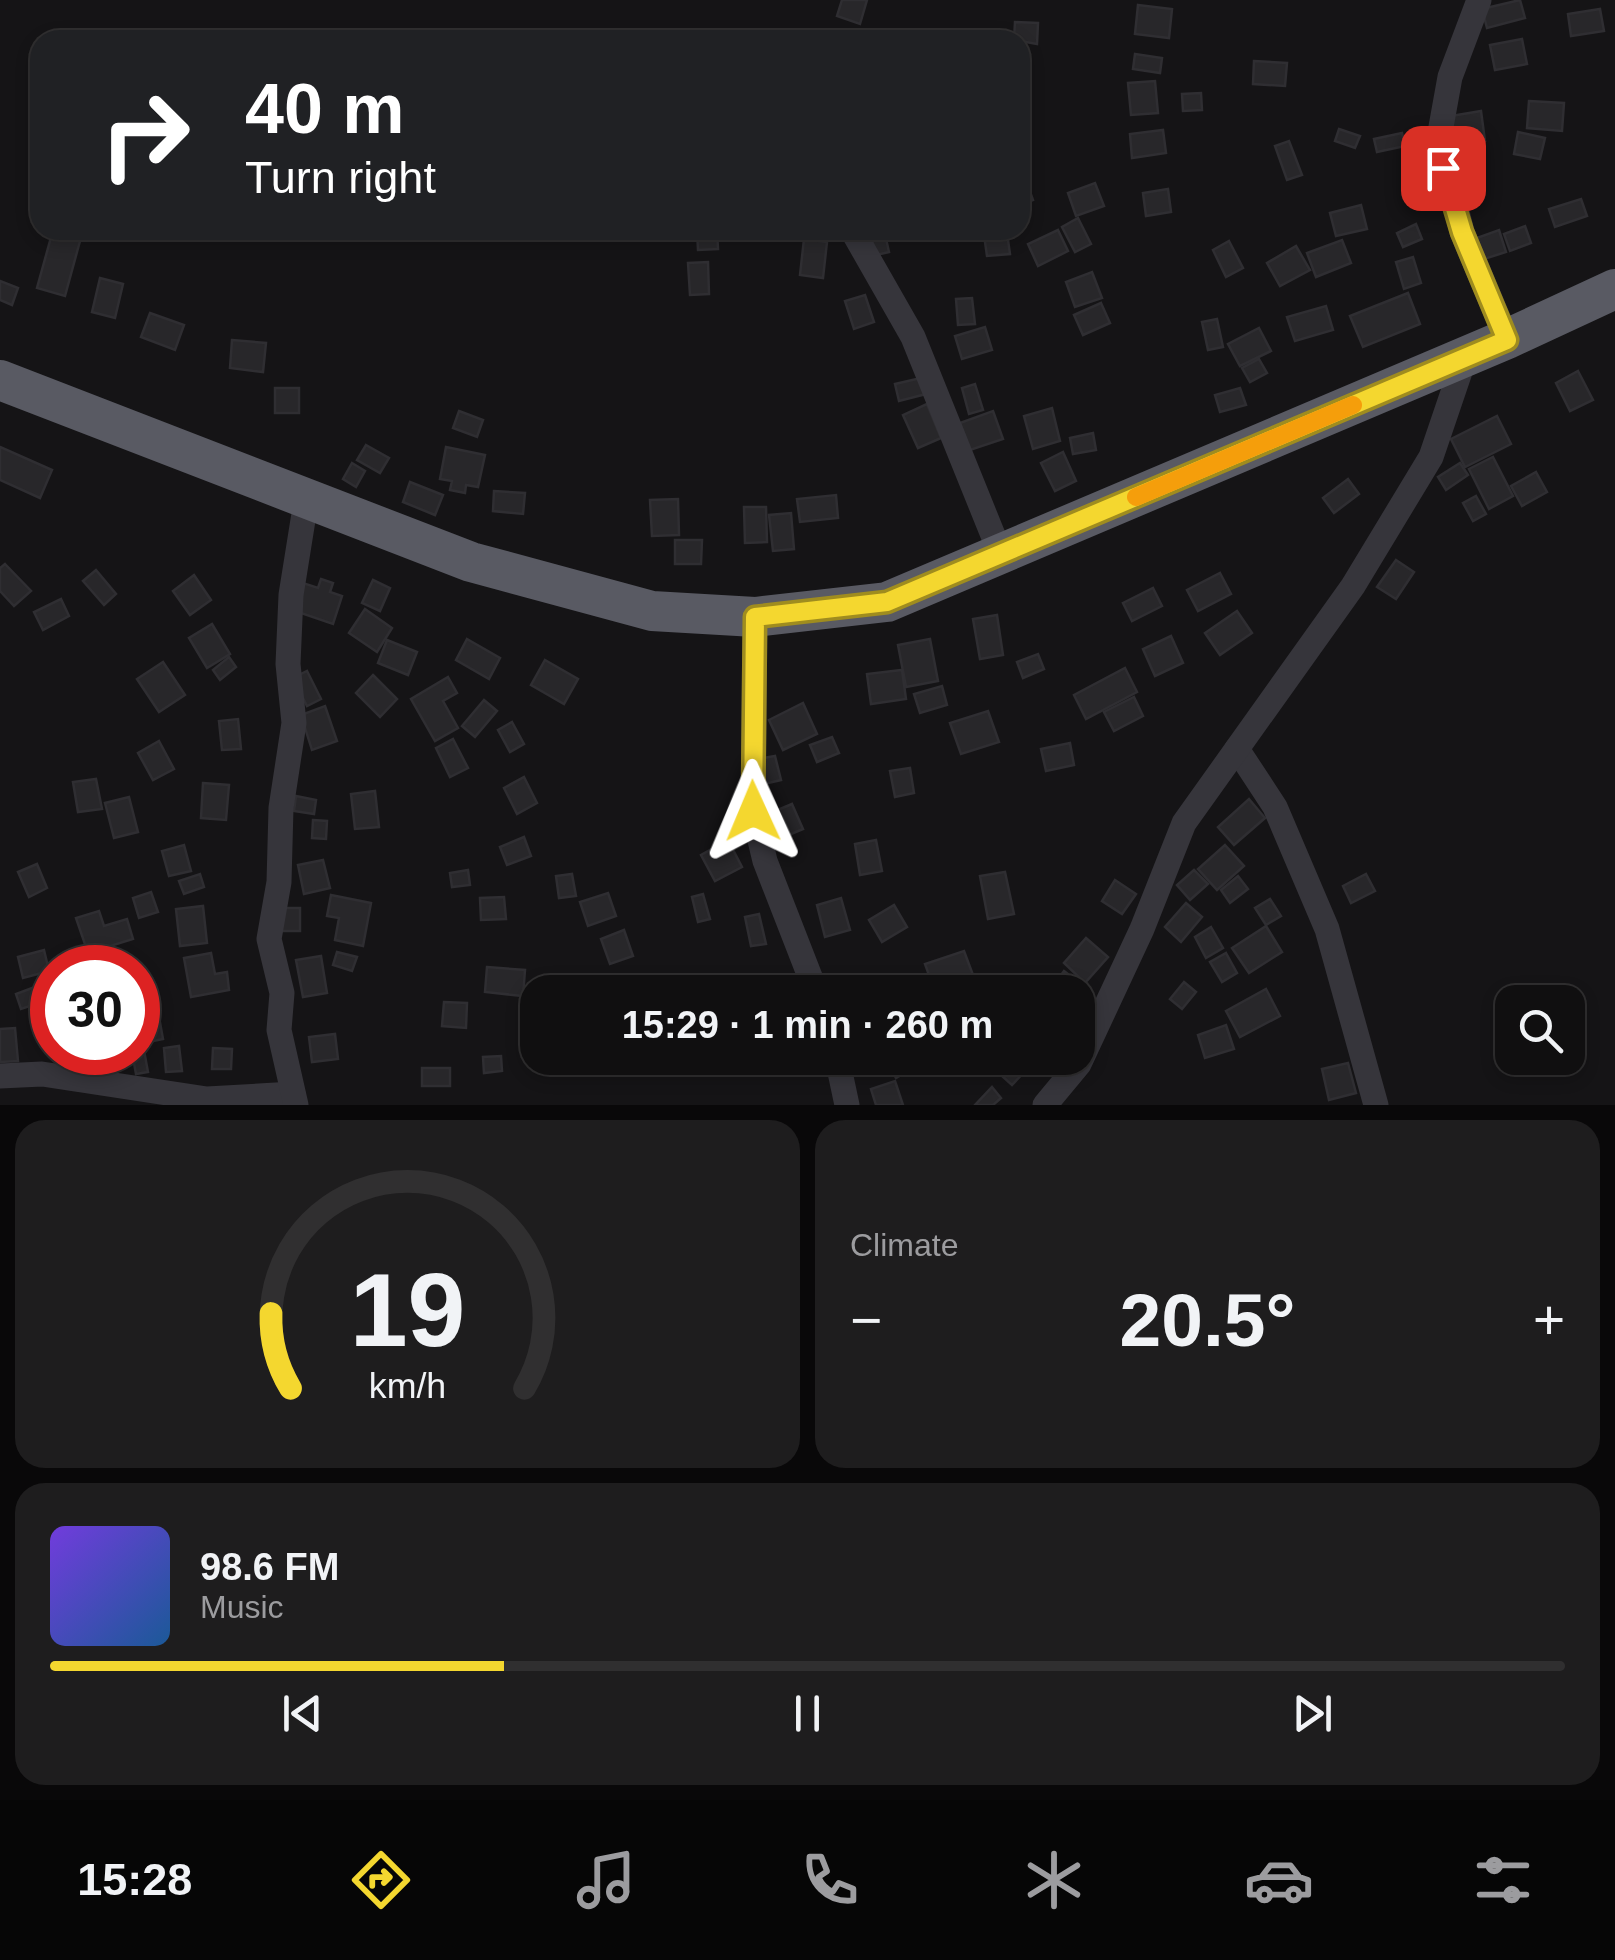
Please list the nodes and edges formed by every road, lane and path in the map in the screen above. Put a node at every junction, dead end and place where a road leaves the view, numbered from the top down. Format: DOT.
graph roads {
  1 [pos="1479,0"];
  2 [pos="858,240"];
  3 [pos="1615,289"];
  4 [pos="1507,340"];
  5 [pos="1465,357"];
  6 [pos="0,380"];
  7 [pos="307,495"];
  8 [pos="1001,555"];
  9 [pos="755,617"];
  10 [pos="1237,749"];
  11 [pos="809,975"];
  12 [pos="841,1075"];
  13 [pos="0,1076"];
  14 [pos="294,1100"];
  15 [pos="847,1105"];
  16 [pos="1046,1105"];
  17 [pos="1376,1105"];
  1 -- 4 [label="street"];
  2 -- 8 [label="street"];
  3 -- 4 [label="highway"];
  4 -- 5 [label="highway"];
  5 -- 8 [label="highway"];
  5 -- 10 [label="street"];
  6 -- 7 [label="highway"];
  7 -- 9 [label="highway"];
  7 -- 14 [label="street"];
  8 -- 9 [label="highway"];
  9 -- 11 [label="street"];
  10 -- 16 [label="street"];
  10 -- 17 [label="street"];
  12 -- 15 [label="street"];
  13 -- 14 [label="street"];
}
